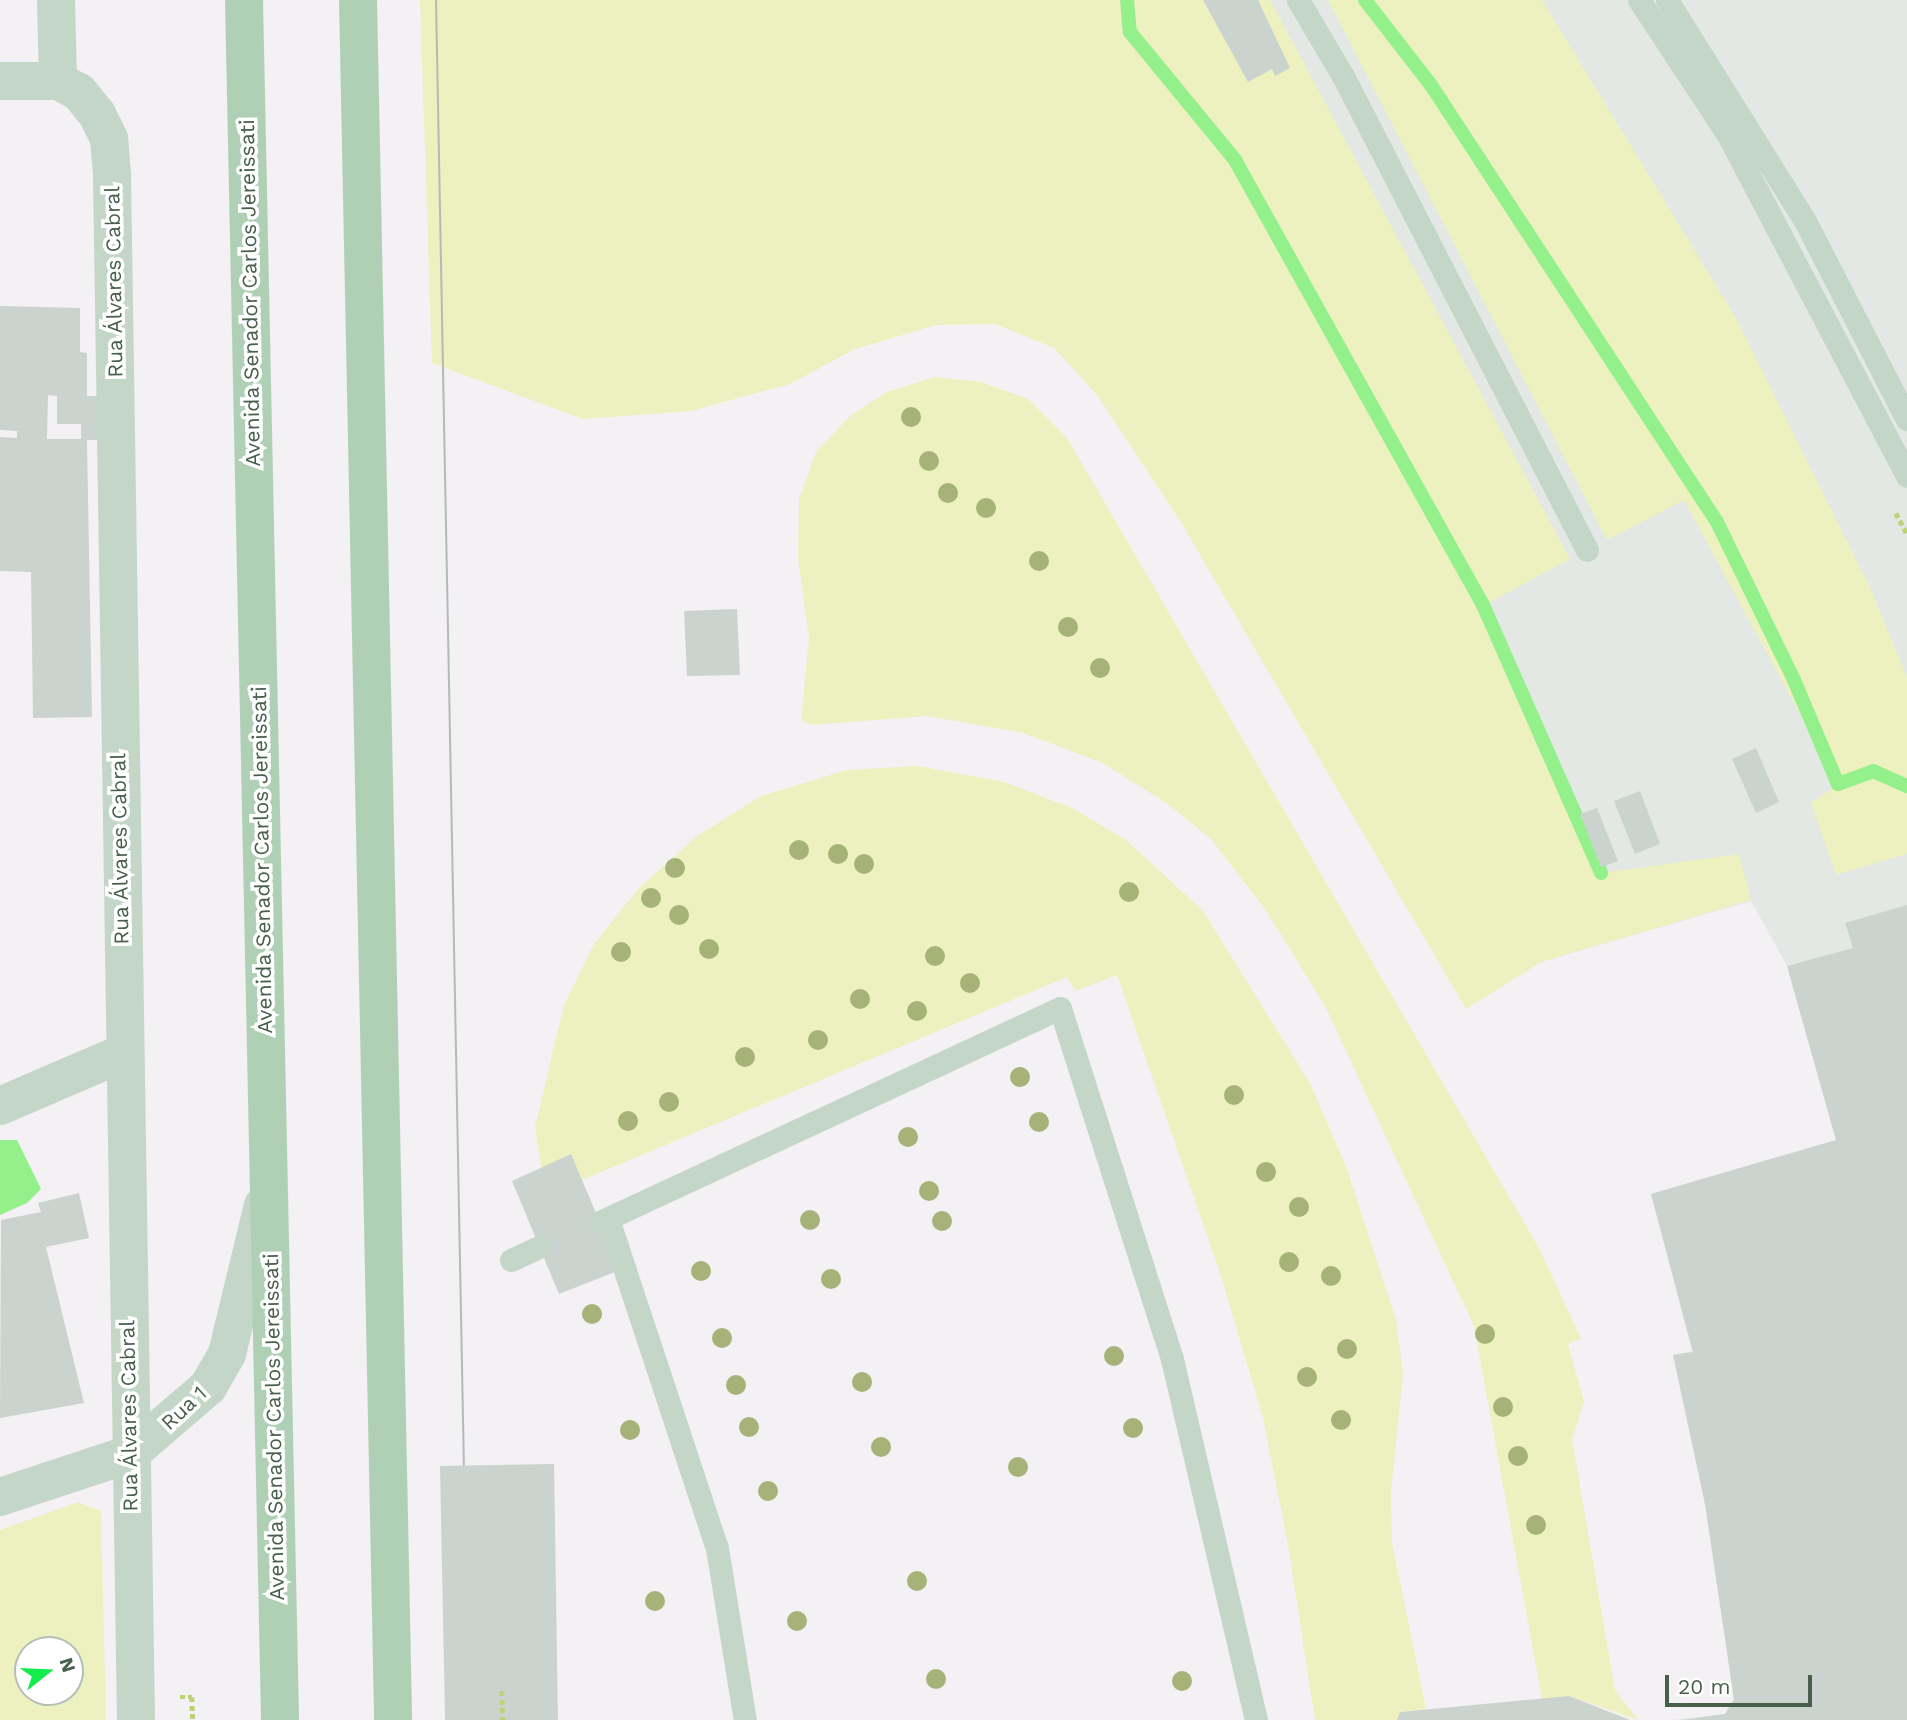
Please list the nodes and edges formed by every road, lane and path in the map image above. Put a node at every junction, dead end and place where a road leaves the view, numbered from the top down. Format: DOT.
graph roads {
  1 [pos="56,0"];
  2 [pos="244,0"];
  3 [pos="358,0"];
  4 [pos="1298,0"];
  5 [pos="1639,0"];
  6 [pos="1667,0"];
  7 [pos="0,81"];
  8 [pos="58,81"];
  9 [pos="1907,419"];
  10 [pos="1907,476"];
  11 [pos="1587,550"];
  12 [pos="122,1053"];
  13 [pos="0,1106"];
  14 [pos="269,1179"];
  15 [pos="539,1247"];
  16 [pos="512,1260"];
  17 [pos="130,1454"];
  18 [pos="0,1496"];
  19 [pos="502,1690"];
  20 [pos="136,1720"];
  21 [pos="280,1720"];
  22 [pos="393,1720"];
  23 [pos="503,1720"];
  24 [pos="745,1720"];
  25 [pos="1256,1720"];
  1 -- 8 [label="street"];
  2 -- 14 [label="main road, Avenida Senador Carlos Jereissati"];
  3 -- 22 [label="main road"];
  4 -- 11 [label="lane"];
  5 -- 10 [label="lane"];
  6 -- 9 [label="lane"];
  7 -- 8 [label="street"];
  8 -- 12 [label="street, Rua Álvares Cabral"];
  12 -- 13 [label="street"];
  12 -- 17 [label="street, Rua Álvares Cabral"];
  14 -- 17 [label="street, Rua 1"];
  14 -- 21 [label="main road, Avenida Senador Carlos Jereissati"];
  15 -- 16 [label="lane"];
  17 -- 18 [label="street, Rua 1"];
  17 -- 20 [label="street, Rua Álvares Cabral"];
  19 -- 23 [label="path"];
  24 -- 25 [label="lane"];
}
